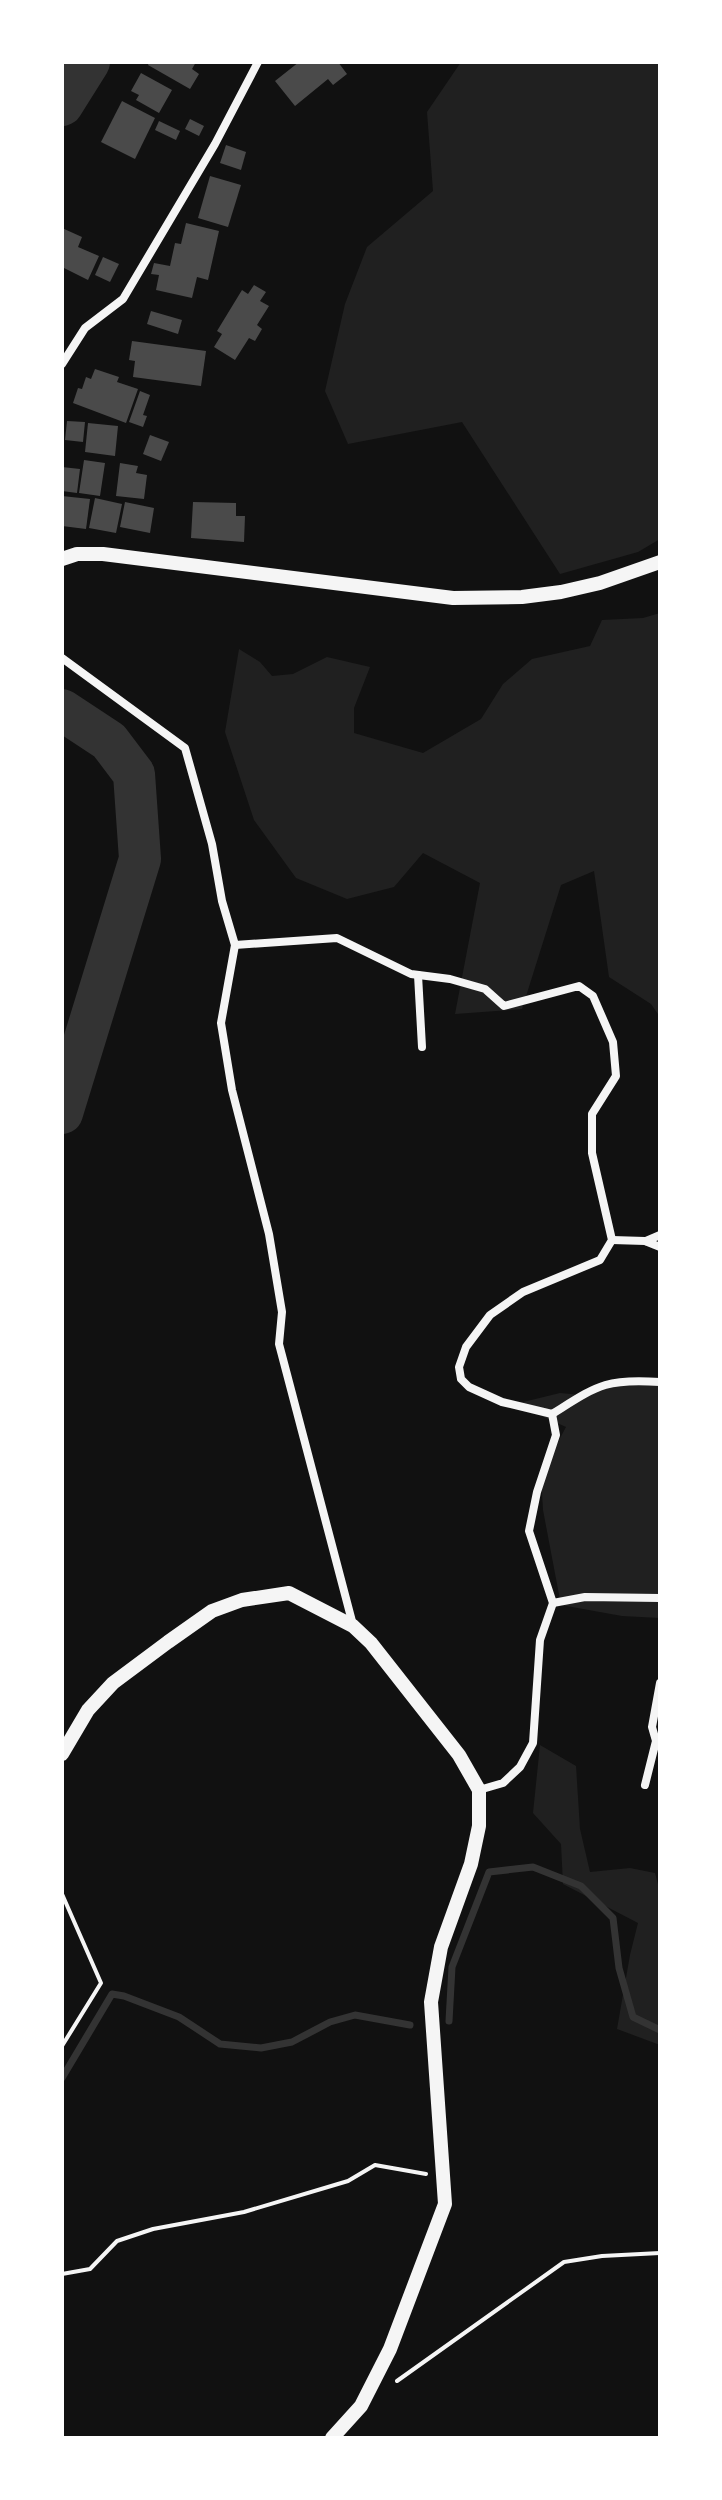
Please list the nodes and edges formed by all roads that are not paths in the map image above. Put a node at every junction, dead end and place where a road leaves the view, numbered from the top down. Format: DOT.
graph roads {
  1 [pos="258,62"];
  2 [pos="62,364"];
  3 [pos="62,559"];
  4 [pos="660,562"];
  5 [pos="62,658"];
  6 [pos="235,945"];
  7 [pos="418,975"];
  8 [pos="422,1047"];
  9 [pos="660,1235"];
  10 [pos="612,1240"];
  11 [pos="645,1241"];
  12 [pos="660,1247"];
  13 [pos="660,1382"];
  14 [pos="552,1414"];
  15 [pos="660,1598"];
  16 [pos="553,1603"];
  17 [pos="353,1626"];
  18 [pos="660,1683"];
  19 [pos="62,1754"];
  20 [pos="645,1785"];
  21 [pos="479,1790"];
  22 [pos="332,2438"];
  1 -- 2 [label="street"];
  3 -- 4 [label="street"];
  5 -- 6 [label="street"];
  6 -- 7 [label="street"];
  6 -- 17 [label="street"];
  7 -- 8 [label="street"];
  7 -- 10 [label="street"];
  9 -- 11 [label="street"];
  10 -- 11 [label="street"];
  10 -- 14 [label="street"];
  11 -- 12 [label="street"];
  13 -- 14 [label="street"];
  14 -- 16 [label="street"];
  15 -- 16 [label="street"];
  16 -- 21 [label="street"];
  17 -- 19 [label="street"];
  17 -- 21 [label="street"];
  18 -- 20 [label="street"];
  21 -- 22 [label="street"];
}
